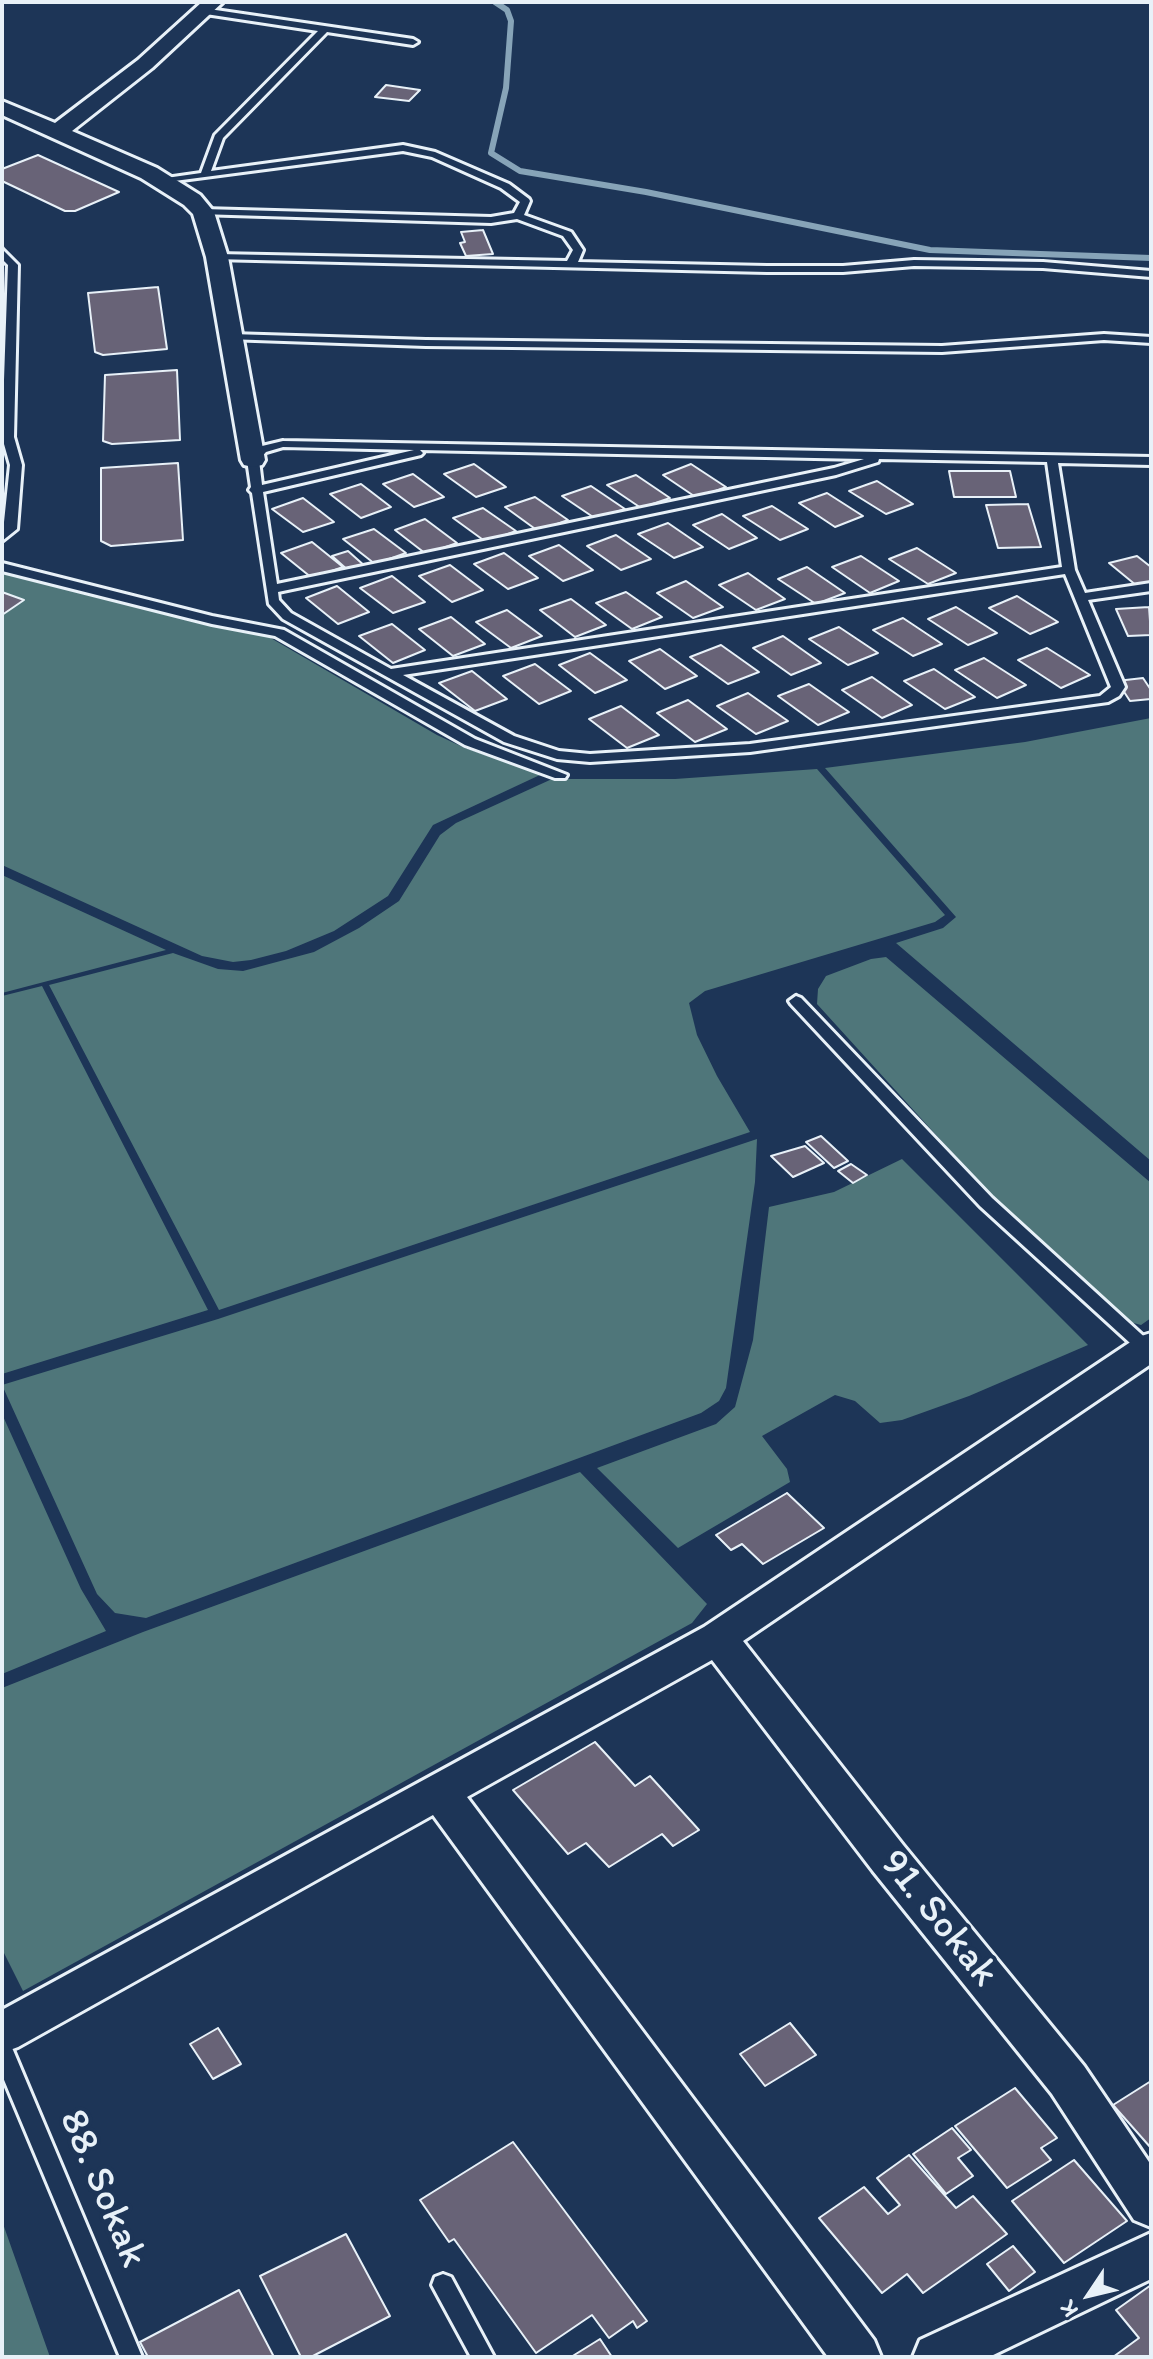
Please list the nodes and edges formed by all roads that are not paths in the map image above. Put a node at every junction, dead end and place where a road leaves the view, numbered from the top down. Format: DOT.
graph roads {
  1 [pos="208,7"];
  2 [pos="323,31"];
  3 [pos="413,42"];
  4 [pos="2,107"];
  5 [pos="58,131"];
  6 [pos="205,175"];
  7 [pos="163,181"];
  8 [pos="203,212"];
  9 [pos="518,216"];
  10 [pos="2,252"];
  11 [pos="217,257"];
  12 [pos="572,263"];
  13 [pos="1151,274"];
  14 [pos="231,337"];
  15 [pos="1151,340"];
  16 [pos="5,437"];
  17 [pos="443,447"];
  18 [pos="887,456"];
  19 [pos="1052,459"];
  20 [pos="253,460"];
  21 [pos="1151,461"];
  22 [pos="255,490"];
  23 [pos="2,537"];
  24 [pos="2,567"];
  25 [pos="1069,570"];
  26 [pos="1151,587"];
  27 [pos="273,589"];
  28 [pos="1080,597"];
  29 [pos="388,673"];
  30 [pos="560,775"];
  31 [pos="796,1001"];
  32 [pos="1150,1349"];
  33 [pos="718,1638"];
  34 [pos="440,1792"];
  35 [pos="2,2033"];
  36 [pos="2,2050"];
  37 [pos="1151,2205"];
  38 [pos="1151,2255"];
  39 [pos="443,2285"];
  40 [pos="131,2357"];
  41 [pos="483,2357"];
  42 [pos="857,2357"];
  43 [pos="937,2357"];
  1 -- 2 [label="lane"];
  1 -- 5 [label="street"];
  2 -- 3 [label="lane"];
  2 -- 6 [label="lane"];
  4 -- 5 [label="street"];
  5 -- 7 [label="street"];
  6 -- 7 [label="lane"];
  6 -- 9 [label="lane"];
  7 -- 8 [label="street"];
  8 -- 9 [label="lane"];
  8 -- 11 [label="street"];
  9 -- 12 [label="lane"];
  10 -- 16 [label="lane"];
  11 -- 12 [label="lane"];
  11 -- 14 [label="street"];
  12 -- 13 [label="lane"];
  14 -- 15 [label="lane"];
  14 -- 20 [label="street"];
  16 -- 23 [label="lane"];
  17 -- 18 [label="lane"];
  17 -- 20 [label="lane"];
  17 -- 22 [label="lane"];
  18 -- 19 [label="lane"];
  18 -- 27 [label="lane"];
  19 -- 21 [label="lane"];
  19 -- 25 [label="lane"];
  20 -- 22 [label="lane"];
  22 -- 27 [label="lane"];
  24 -- 30 [label="lane"];
  25 -- 28 [label="lane"];
  25 -- 29 [label="lane"];
  26 -- 28 [label="lane"];
  27 -- 29 [label="lane"];
  28 -- 29 [label="lane"];
  31 -- 32 [label="lane"];
  32 -- 33 [label="street"];
  33 -- 34 [label="street"];
  33 -- 37 [label="street, 91. Sokak"];
  34 -- 35 [label="street"];
  34 -- 42 [label="street"];
  36 -- 40 [label="lane, 88. Sokak"];
  38 -- 43 [label="street"];
  39 -- 41 [label="lane"];
}
